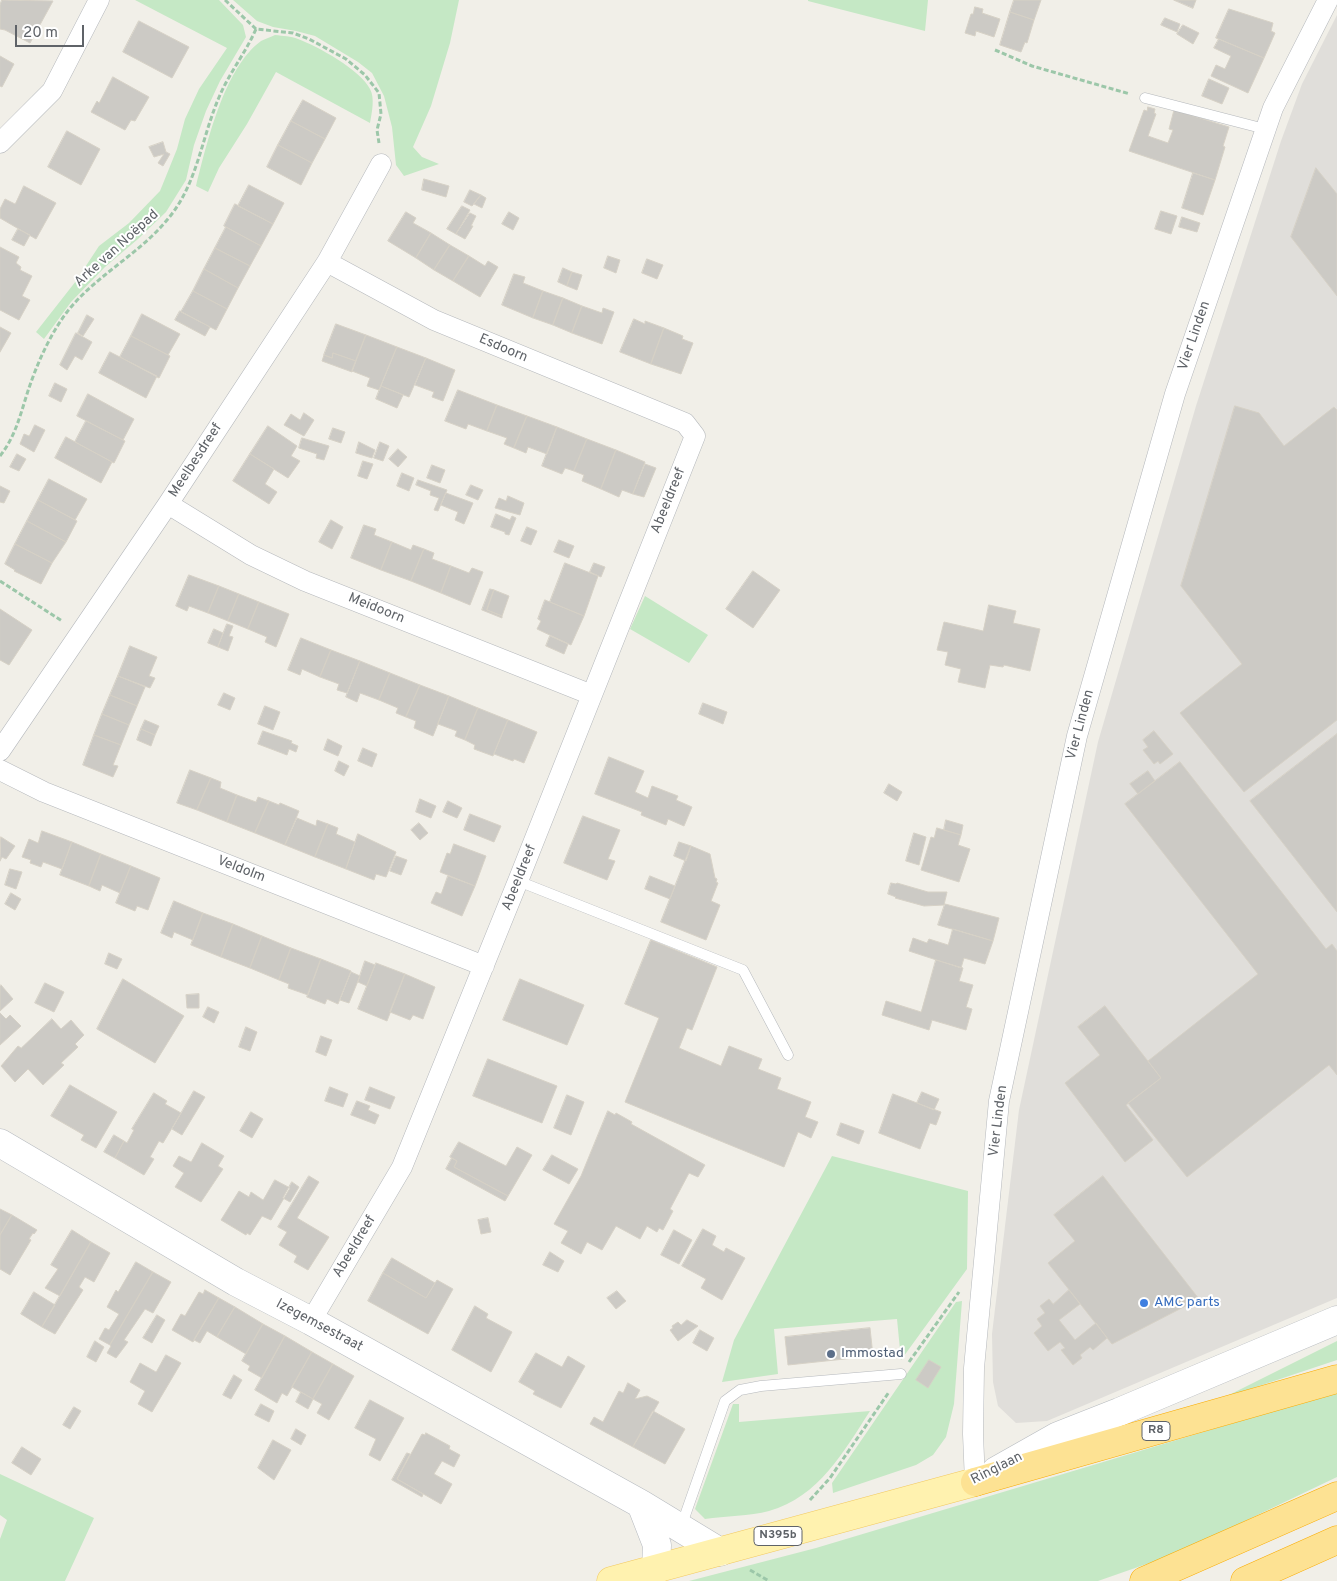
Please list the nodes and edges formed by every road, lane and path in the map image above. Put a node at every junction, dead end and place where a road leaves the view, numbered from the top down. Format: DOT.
graph roads {
  1 [pos="100,0"];
  2 [pos="225,0"];
  3 [pos="1328,0"];
  4 [pos="256,29"];
  5 [pos="995,50"];
  6 [pos="1145,98"];
  7 [pos="1265,129"];
  8 [pos="0,143"];
  9 [pos="381,164"];
  10 [pos="327,262"];
  11 [pos="685,423"];
  12 [pos="0,456"];
  13 [pos="168,504"];
  14 [pos="0,581"];
  15 [pos="80,633"];
  16 [pos="592,695"];
  17 [pos="0,751"];
  18 [pos="0,770"];
  19 [pos="518,881"];
  20 [pos="484,966"];
  21 [pos="788,1054"];
  22 [pos="0,1143"];
  23 [pos="982,1277"];
  24 [pos="1337,1320"];
  25 [pos="311,1321"];
  26 [pos="901,1374"];
  27 [pos="1337,1379"];
  28 [pos="975,1482"];
  29 [pos="1337,1496"];
  30 [pos="810,1500"];
  31 [pos="641,1504"];
  32 [pos="681,1528"];
  33 [pos="1337,1540"];
  34 [pos="720,1552"];
  35 [pos="656,1570"];
  36 [pos="611,1581"];
  37 [pos="1144,1581"];
  38 [pos="1245,1581"];
  1 -- 8 [label="street"];
  2 -- 4 [label="path"];
  3 -- 7 [label="street, Vier Linden"];
  4 -- 9 [label="path"];
  4 -- 12 [label="path, Arke van Noëpad"];
  5 -- 6 [label="path"];
  6 -- 7 [label="lane"];
  7 -- 23 [label="street, Vier Linden"];
  9 -- 10 [label="street, Meelbesdreef"];
  10 -- 11 [label="street, Esdoorn"];
  10 -- 13 [label="street, Meelbesdreef"];
  11 -- 16 [label="street, Abeeldreef"];
  13 -- 15 [label="street, Meelbesdreef"];
  13 -- 16 [label="street, Meidoorn"];
  14 -- 15 [label="path"];
  15 -- 17 [label="street, Meelbesdreef"];
  16 -- 19 [label="street, Abeeldreef"];
  18 -- 20 [label="street, Veldolm"];
  19 -- 20 [label="street, Abeeldreef"];
  19 -- 21 [label="lane"];
  20 -- 25 [label="street, Abeeldreef"];
  22 -- 25 [label="street, Izegemsestraat"];
  23 -- 26 [label="path"];
  23 -- 28 [label="street, Vier Linden"];
  24 -- 28 [label="street, Ringlaan / N395b"];
  25 -- 31 [label="street, Izegemsestraat"];
  26 -- 30 [label="path"];
  26 -- 32 [label="lane"];
  27 -- 28 [label="highway, R8"];
  28 -- 34 [label="main road, Ringlaan / N395b"];
  29 -- 37 [label="highway"];
  31 -- 32 [label="street, Izegemsestraat"];
  31 -- 35 [label="street"];
  32 -- 34 [label="street, Izegemsestraat"];
  33 -- 38 [label="highway"];
  34 -- 35 [label="main road, Ringlaan / N395b"];
  35 -- 36 [label="main road, Ringlaan / N395b"];
}
